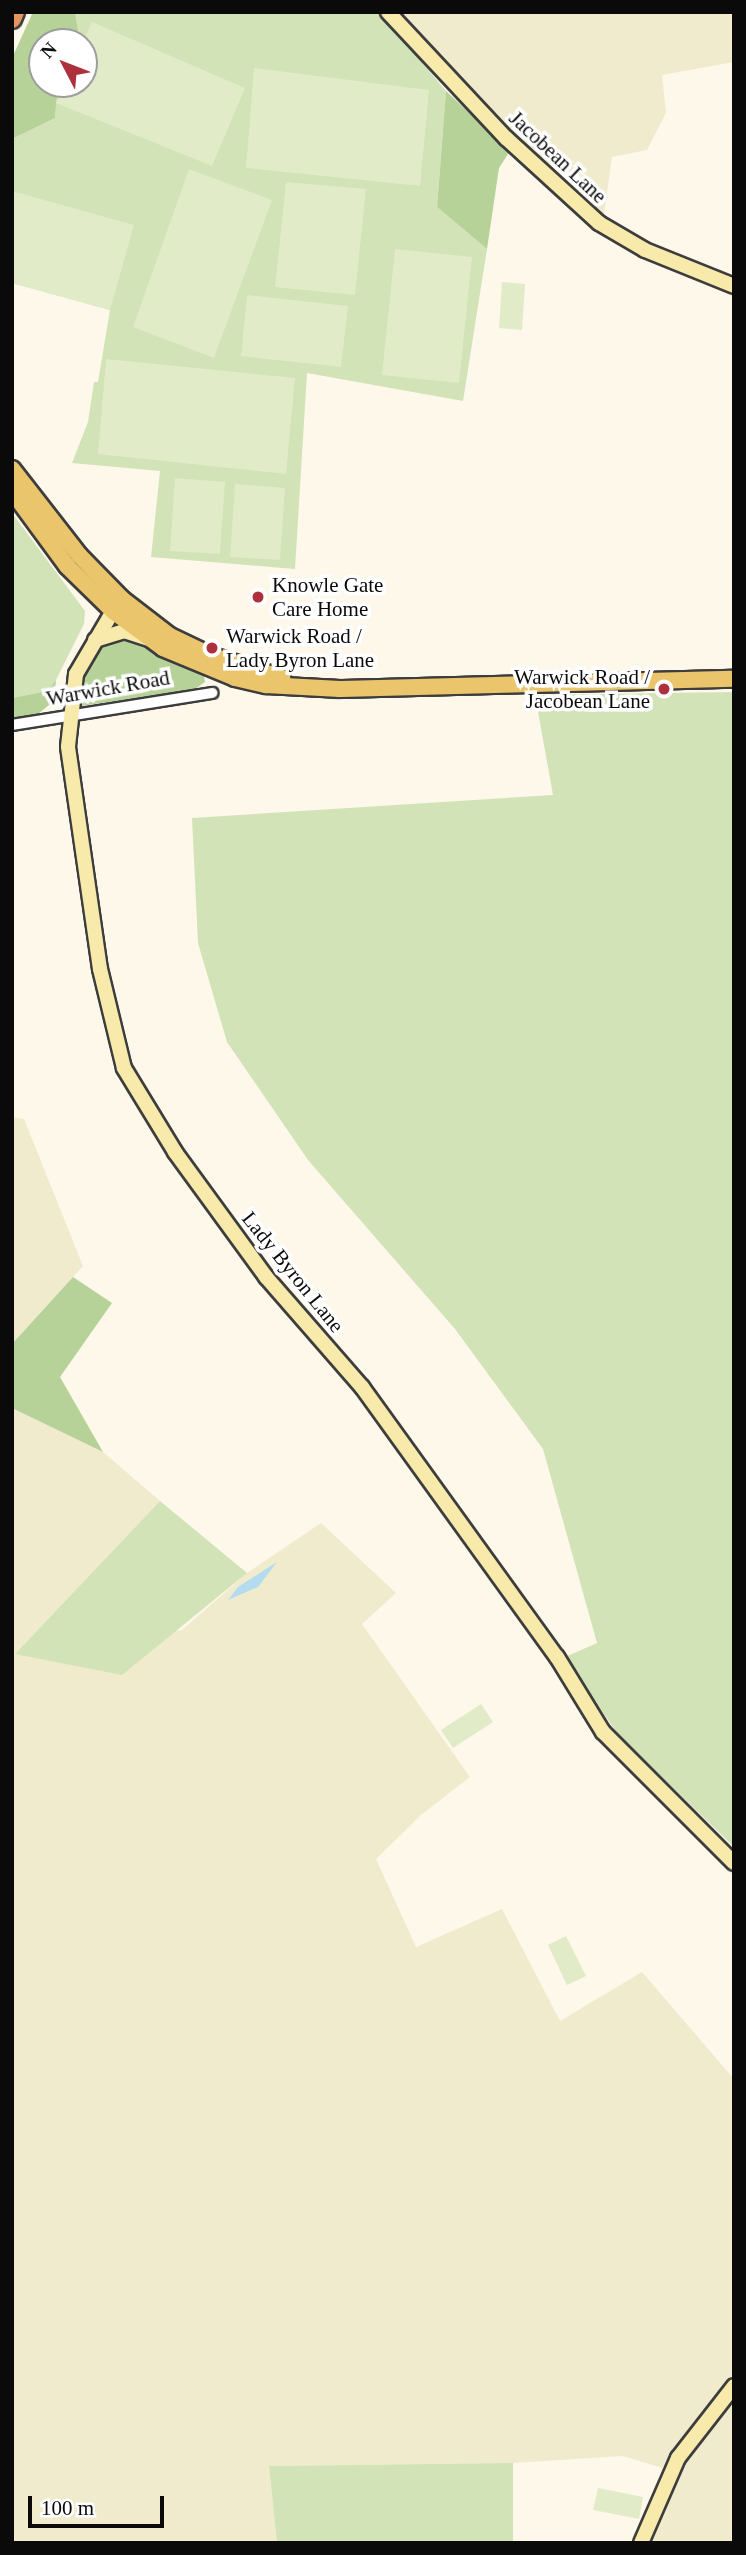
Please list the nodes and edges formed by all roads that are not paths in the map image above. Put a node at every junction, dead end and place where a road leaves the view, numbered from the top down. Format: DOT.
graph roads {
  1 [pos="15,12"];
  2 [pos="388,12"];
  3 [pos="12,19"];
  4 [pos="734,286"];
  5 [pos="12,470"];
  6 [pos="12,491"];
  7 [pos="54,524"];
  8 [pos="94,594"];
  9 [pos="113,611"];
  10 [pos="151,640"];
  11 [pos="91,643"];
  12 [pos="734,679"];
  13 [pos="340,689"];
  14 [pos="212,693"];
  15 [pos="68,717"];
  16 [pos="12,725"];
  17 [pos="734,1863"];
  18 [pos="734,2386"];
  19 [pos="641,2543"];
  1 -- 3 [label="highway"];
  2 -- 4 [label="street, Jacobean Lane"];
  5 -- 7 [label="main road"];
  6 -- 8 [label="main road"];
  7 -- 9 [label="main road"];
  7 -- 13 [label="main road"];
  8 -- 9 [label="main road"];
  8 -- 11 [label="street"];
  9 -- 10 [label="main road"];
  9 -- 11 [label="street, Lady Byron Lane"];
  10 -- 11 [label="street"];
  10 -- 13 [label="main road"];
  11 -- 15 [label="street, Lady Byron Lane"];
  12 -- 13 [label="main road"];
  14 -- 15 [label="street, Warwick Road"];
  15 -- 16 [label="street, Warwick Road"];
  15 -- 17 [label="street, Lady Byron Lane"];
  18 -- 19 [label="street"];
}
